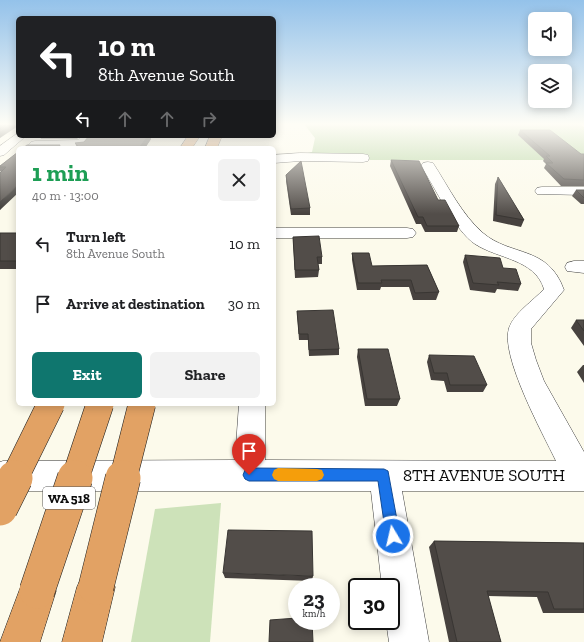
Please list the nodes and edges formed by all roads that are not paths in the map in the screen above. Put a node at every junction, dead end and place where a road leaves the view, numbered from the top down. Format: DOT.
graph roads {
  1 [pos="363,158"];
  2 [pos="276,159"];
  3 [pos="428,166"];
  4 [pos="542,191"];
  5 [pos="584,191"];
  6 [pos="276,233"];
  7 [pos="407,233"];
  8 [pos="50,406"];
  9 [pos="99,406"];
  10 [pos="141,406"];
  11 [pos="252,406"];
  12 [pos="249,475"];
  13 [pos="384,475"];
  14 [pos="0,476"];
  15 [pos="582,476"];
  16 [pos="0,508"];
  17 [pos="20,642"];
  18 [pos="82,642"];
  19 [pos="409,642"];
  1 -- 2 [label="street"];
  3 -- 15 [label="street"];
  4 -- 5 [label="street"];
  6 -- 7 [label="street"];
  8 -- 16 [label="highway, bridge"];
  9 -- 17 [label="highway, WA 518, bridge"];
  10 -- 18 [label="highway, WA 518, bridge"];
  11 -- 12 [label="street"];
  12 -- 13 [label="street, 8TH AVENUE SOUTH"];
  12 -- 14 [label="street, 8TH AVENUE SOUTH"];
  13 -- 15 [label="street, 8TH AVENUE SOUTH"];
  13 -- 19 [label="street"];
}
